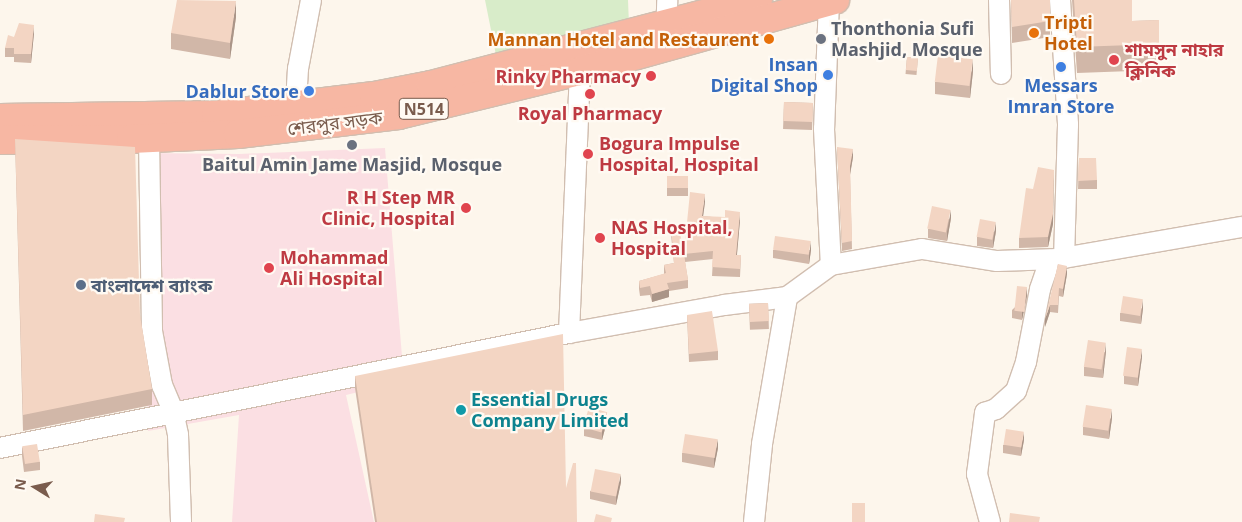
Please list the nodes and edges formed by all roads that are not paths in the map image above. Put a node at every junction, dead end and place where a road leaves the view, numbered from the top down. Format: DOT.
graph roads {
  1 [pos="311,0"];
  2 [pos="758,0"];
  3 [pos="999,0"];
  4 [pos="1060,0"];
  5 [pos="832,1"];
  6 [pos="666,24"];
  7 [pos="580,71"];
  8 [pos="1001,74"];
  9 [pos="295,117"];
  10 [pos="0,118"];
  11 [pos="149,138"];
  12 [pos="0,140"];
  13 [pos="1242,227"];
  14 [pos="1057,259"];
  15 [pos="831,265"];
  16 [pos="787,297"];
  17 [pos="569,333"];
  18 [pos="173,411"];
  19 [pos="0,448"];
  20 [pos="181,522"];
  21 [pos="754,522"];
  22 [pos="990,522"];
  1 -- 9 [label="street"];
  2 -- 6 [label="highway, শেরপুর সড়ক / N514"];
  3 -- 8 [label="street"];
  4 -- 14 [label="street"];
  5 -- 6 [label="highway, শেরপুর সড়ক / N514"];
  5 -- 15 [label="street"];
  6 -- 7 [label="highway, শেরপুর সড়ক / N514"];
  6 -- 9 [label="highway, শেরপুর সড়ক / N514"];
  7 -- 9 [label="highway, শেরপুর সড়ক / N514"];
  7 -- 17 [label="street"];
  9 -- 10 [label="highway, শেরপুর সড়ক / N514"];
  9 -- 11 [label="highway, শেরপুর সড়ক / N514"];
  11 -- 12 [label="highway, শেরপুর সড়ক / N514"];
  11 -- 18 [label="street"];
  13 -- 14 [label="street"];
  14 -- 15 [label="street"];
  14 -- 22 [label="street"];
  15 -- 16 [label="street"];
  16 -- 17 [label="street"];
  16 -- 21 [label="street"];
  17 -- 18 [label="street"];
  18 -- 19 [label="street"];
  18 -- 20 [label="street"];
}
